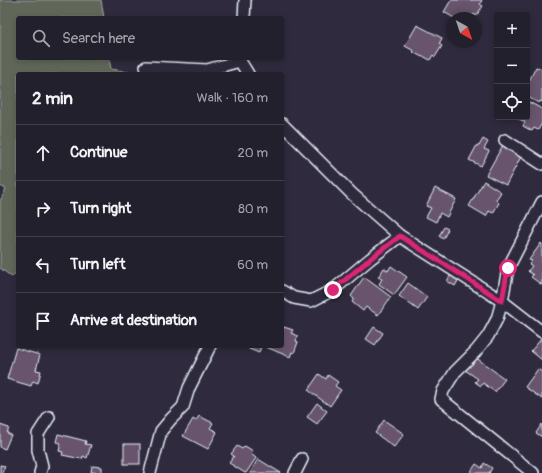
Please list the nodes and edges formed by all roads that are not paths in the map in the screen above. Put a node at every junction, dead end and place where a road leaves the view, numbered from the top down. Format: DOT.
graph roads {
  1 [pos="245,0"];
  2 [pos="244,16"];
  3 [pos="240,60"];
  4 [pos="146,67"];
  5 [pos="247,72"];
  6 [pos="284,126"];
  7 [pos="505,140"];
  8 [pos="542,164"];
  9 [pos="542,202"];
  10 [pos="400,236"];
  11 [pos="284,292"];
  12 [pos="502,301"];
  13 [pos="542,332"];
  14 [pos="209,348"];
  15 [pos="49,417"];
  16 [pos="302,459"];
  17 [pos="40,473"];
  18 [pos="150,473"];
  19 [pos="295,473"];
  20 [pos="533,473"];
  1 -- 2 [label="street"];
  3 -- 4 [label="street"];
  3 -- 5 [label="street"];
  6 -- 10 [label="street"];
  7 -- 8 [label="street"];
  9 -- 12 [label="street"];
  10 -- 11 [label="street"];
  10 -- 12 [label="street"];
  12 -- 13 [label="street"];
  12 -- 20 [label="street"];
  14 -- 18 [label="street"];
  15 -- 17 [label="street"];
  16 -- 19 [label="street"];
}
